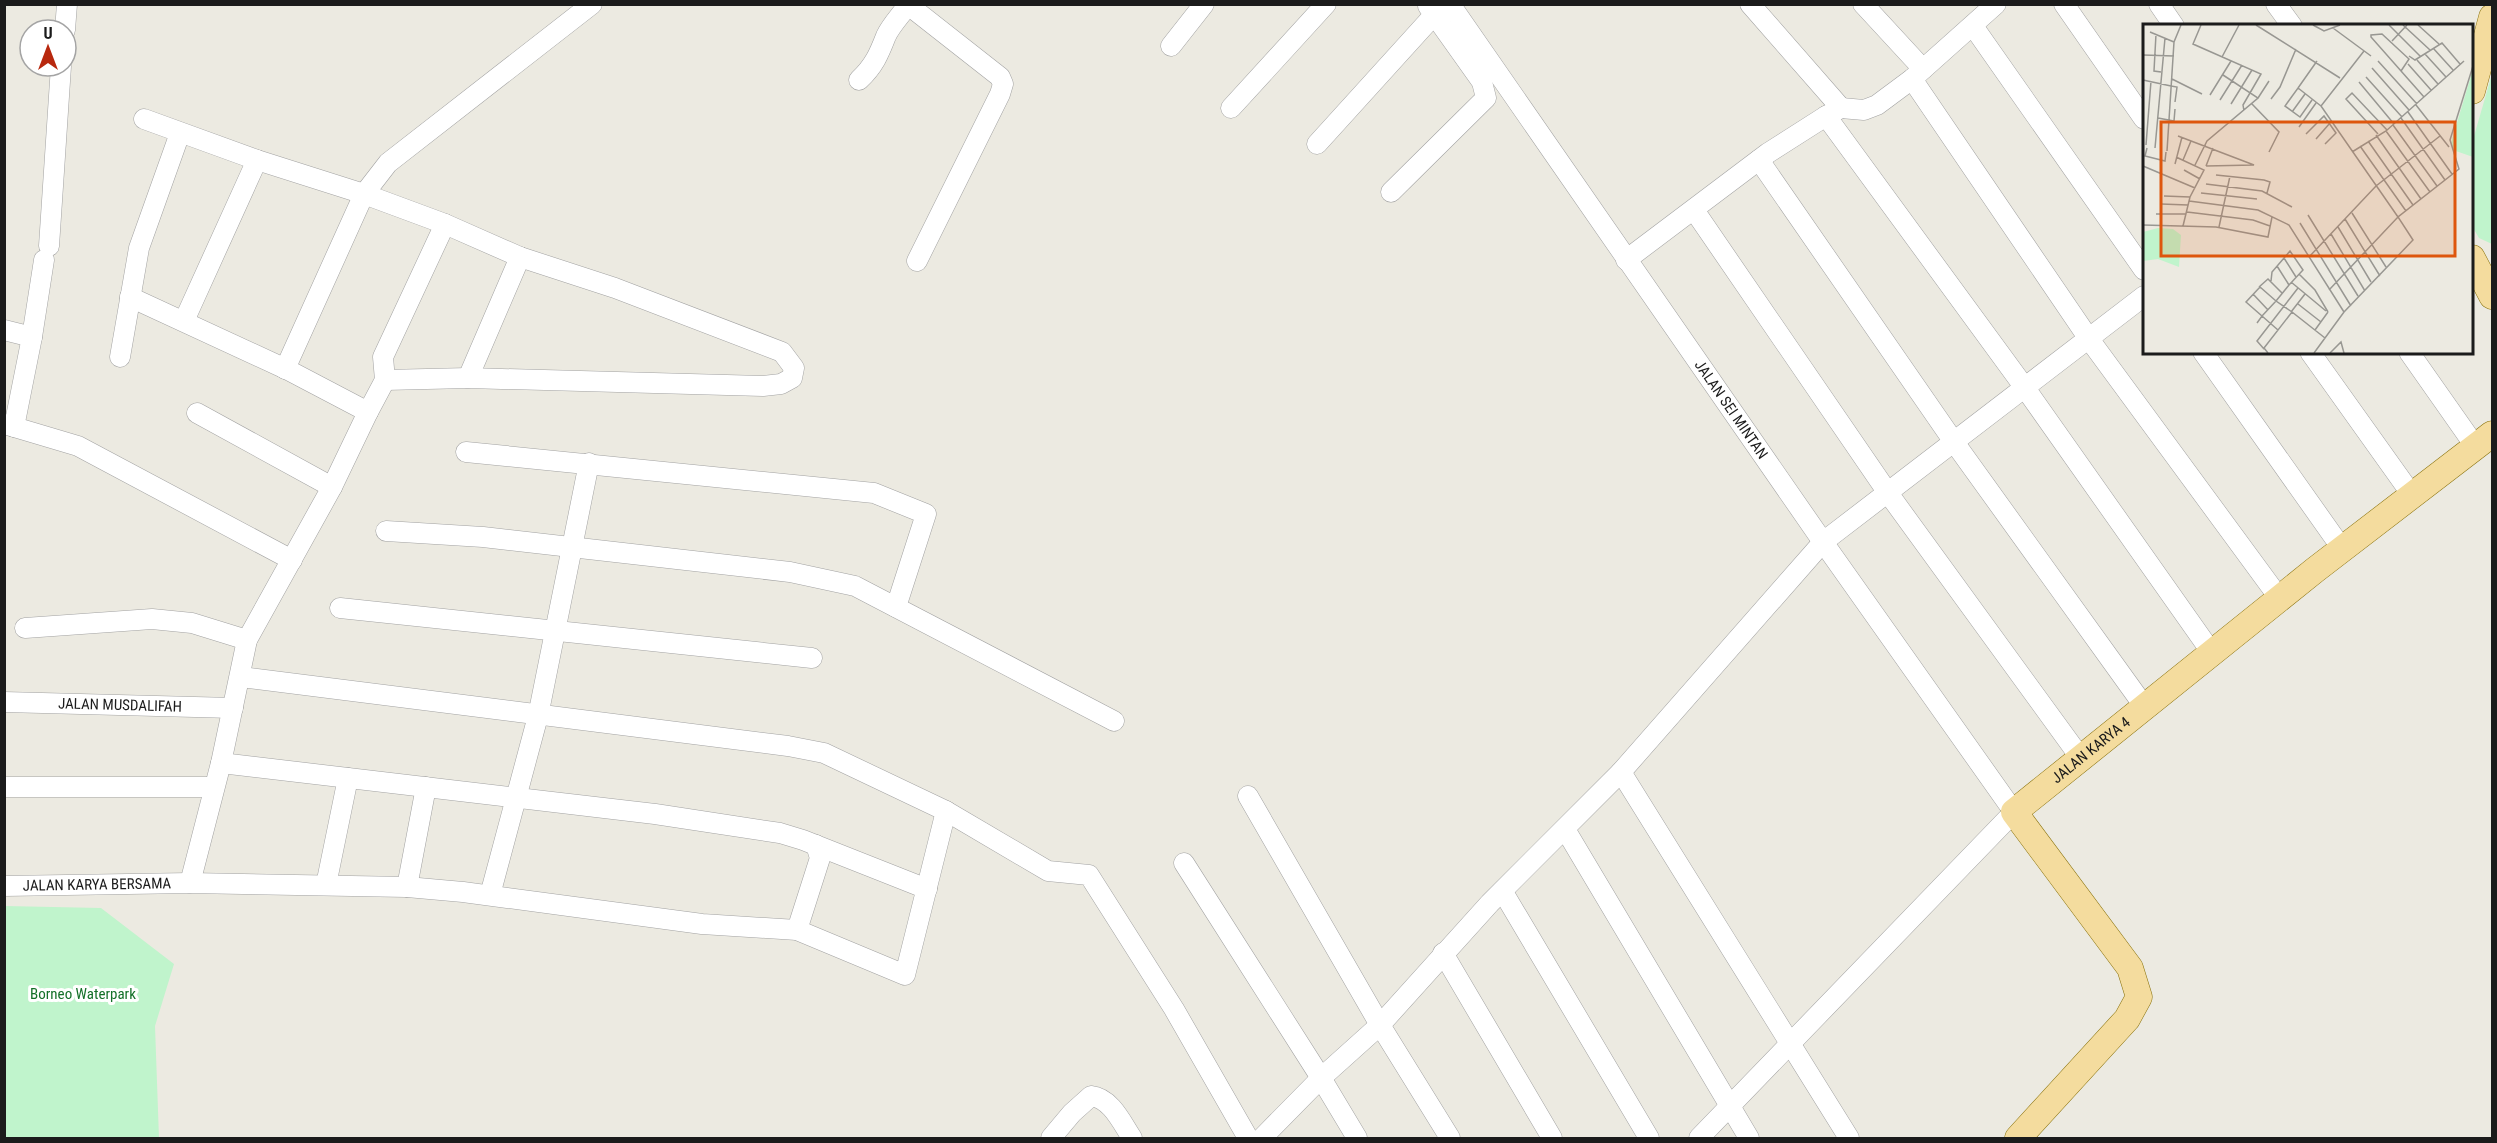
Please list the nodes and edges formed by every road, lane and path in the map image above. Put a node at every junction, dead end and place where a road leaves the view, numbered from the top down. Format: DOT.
graph roads {
  1 [pos="592,4"];
  2 [pos="1204,4"];
  3 [pos="1326,4"];
  4 [pos="1750,4"];
  5 [pos="1863,4"];
  6 [pos="1996,4"];
  7 [pos="2064,4"];
  8 [pos="2159,4"];
  9 [pos="2276,4"];
  10 [pos="908,5"];
  11 [pos="1437,8"];
  12 [pos="1973,17"];
  13 [pos="2493,17"];
  14 [pos="2173,24"];
  15 [pos="2291,24"];
  16 [pos="1171,46"];
  17 [pos="1918,74"];
  18 [pos="61,78"];
  19 [pos="860,80"];
  20 [pos="2473,87"];
  21 [pos="1231,108"];
  22 [pos="1833,112"];
  23 [pos="2143,116"];
  24 [pos="144,119"];
  25 [pos="180,133"];
  26 [pos="1317,144"];
  27 [pos="257,160"];
  28 [pos="1760,160"];
  29 [pos="1391,192"];
  30 [pos="364,194"];
  31 [pos="1694,210"];
  32 [pos="445,225"];
  33 [pos="520,257"];
  34 [pos="1626,260"];
  35 [pos="2473,260"];
  36 [pos="917,261"];
  37 [pos="2143,267"];
  38 [pos="2493,296"];
  39 [pos="130,297"];
  40 [pos="2143,298"];
  41 [pos="184,321"];
  42 [pos="4,330"];
  43 [pos="32,337"];
  44 [pos="2089,339"];
  45 [pos="2204,354"];
  46 [pos="2311,354"];
  47 [pos="2411,354"];
  48 [pos="120,357"];
  49 [pos="285,369"];
  50 [pos="468,378"];
  51 [pos="385,380"];
  52 [pos="2025,388"];
  53 [pos="368,412"];
  54 [pos="197,413"];
  55 [pos="9,426"];
  56 [pos="2484,440"];
  57 [pos="1954,442"];
  58 [pos="466,452"];
  59 [pos="589,463"];
  60 [pos="332,487"];
  61 [pos="1888,493"];
  62 [pos="2412,495"];
  63 [pos="386,531"];
  64 [pos="1823,542"];
  65 [pos="570,546"];
  66 [pos="2343,550"];
  67 [pos="292,560"];
  68 [pos="2280,599"];
  69 [pos="340,608"];
  70 [pos="896,608"];
  71 [pos="25,628"];
  72 [pos="554,631"];
  73 [pos="247,640"];
  74 [pos="2212,653"];
  75 [pos="812,658"];
  76 [pos="241,677"];
  77 [pos="4,702"];
  78 [pos="2144,706"];
  79 [pos="233,708"];
  80 [pos="538,716"];
  81 [pos="1114,721"];
  82 [pos="2080,757"];
  83 [pos="221,763"];
  84 [pos="1621,772"];
  85 [pos="348,778"];
  86 [pos="4,787"];
  87 [pos="213,787"];
  88 [pos="426,787"];
  89 [pos="1248,796"];
  90 [pos="516,798"];
  91 [pos="946,811"];
  92 [pos="2014,812"];
  93 [pos="1565,829"];
  94 [pos="816,845"];
  95 [pos="1184,863"];
  96 [pos="190,883"];
  97 [pos="326,885"];
  98 [pos="4,886"];
  99 [pos="407,887"];
  100 [pos="927,889"];
  101 [pos="1503,892"];
  102 [pos="490,895"];
  103 [pos="797,930"];
  104 [pos="1443,953"];
  105 [pos="1380,1025"];
  106 [pos="1790,1045"];
  107 [pos="1322,1078"];
  108 [pos="1729,1108"];
  109 [pos="1051,1138"];
  110 [pos="1132,1138"];
  111 [pos="1248,1138"];
  112 [pos="1262,1138"];
  113 [pos="1357,1138"];
  114 [pos="1450,1138"];
  115 [pos="1552,1138"];
  116 [pos="1649,1138"];
  117 [pos="1699,1138"];
  118 [pos="1749,1138"];
  119 [pos="1848,1138"];
  120 [pos="2018,1138"];
  1 -- 30 [label="street"];
  2 -- 16 [label="street"];
  3 -- 21 [label="street"];
  4 -- 22 [label="street"];
  5 -- 17 [label="street"];
  6 -- 12 [label="street"];
  7 -- 23 [label="street"];
  8 -- 14 [label="street"];
  9 -- 15 [label="street"];
  10 -- 19 [label="street"];
  10 -- 36 [label="street"];
  11 -- 26 [label="street"];
  11 -- 29 [label="street"];
  11 -- 34 [label="street, JALAN SEI MINTAN"];
  12 -- 17 [label="street"];
  12 -- 37 [label="street"];
  13 -- 20 [label="main road"];
  17 -- 22 [label="street"];
  17 -- 44 [label="street"];
  18 -- 43 [label="street"];
  22 -- 28 [label="street"];
  22 -- 52 [label="street"];
  24 -- 25 [label="street"];
  25 -- 27 [label="street"];
  25 -- 39 [label="street"];
  27 -- 30 [label="street"];
  27 -- 41 [label="street"];
  28 -- 31 [label="street"];
  28 -- 57 [label="street"];
  30 -- 32 [label="street"];
  30 -- 49 [label="street"];
  31 -- 34 [label="street"];
  31 -- 61 [label="street"];
  32 -- 33 [label="street"];
  32 -- 51 [label="street"];
  33 -- 50 [label="street"];
  33 -- 50 [label="street"];
  34 -- 64 [label="street, JALAN SEI MINTAN"];
  35 -- 38 [label="main road"];
  39 -- 41 [label="street"];
  39 -- 48 [label="street"];
  40 -- 44 [label="street"];
  41 -- 49 [label="street"];
  42 -- 43 [label="street"];
  43 -- 55 [label="street"];
  44 -- 52 [label="street"];
  44 -- 68 [label="street"];
  45 -- 66 [label="street"];
  46 -- 62 [label="street"];
  47 -- 56 [label="street"];
  49 -- 53 [label="street"];
  50 -- 51 [label="street"];
  51 -- 53 [label="street"];
  52 -- 57 [label="street"];
  52 -- 74 [label="street"];
  53 -- 60 [label="street"];
  54 -- 60 [label="street"];
  55 -- 67 [label="street"];
  56 -- 62 [label="main road, JALAN KARYA 4"];
  57 -- 61 [label="street"];
  57 -- 78 [label="street"];
  58 -- 59 [label="street"];
  59 -- 65 [label="street"];
  59 -- 70 [label="street"];
  60 -- 67 [label="street"];
  61 -- 64 [label="street"];
  61 -- 82 [label="street"];
  62 -- 66 [label="main road, JALAN KARYA 4"];
  63 -- 65 [label="street"];
  64 -- 84 [label="street"];
  64 -- 92 [label="street, JALAN SEI MINTAN"];
  65 -- 70 [label="street"];
  65 -- 72 [label="street"];
  66 -- 68 [label="main road, JALAN KARYA 4"];
  67 -- 73 [label="street"];
  68 -- 74 [label="main road, JALAN KARYA 4"];
  69 -- 72 [label="street"];
  70 -- 81 [label="street"];
  71 -- 73 [label="street"];
  72 -- 75 [label="street"];
  72 -- 80 [label="street"];
  73 -- 76 [label="street"];
  74 -- 78 [label="main road, JALAN KARYA 4"];
  76 -- 79 [label="street"];
  76 -- 80 [label="street"];
  77 -- 79 [label="street, JALAN MUSDALIFAH"];
  78 -- 82 [label="main road, JALAN KARYA 4"];
  79 -- 83 [label="street"];
  80 -- 90 [label="street"];
  80 -- 91 [label="street"];
  82 -- 92 [label="main road, JALAN KARYA 4"];
  83 -- 85 [label="street"];
  83 -- 87 [label="street"];
  84 -- 93 [label="street"];
  84 -- 106 [label="street"];
  85 -- 88 [label="street"];
  85 -- 97 [label="street"];
  86 -- 87 [label="street"];
  87 -- 96 [label="street"];
  88 -- 90 [label="street"];
  88 -- 99 [label="street"];
  89 -- 105 [label="street"];
  90 -- 94 [label="street"];
  90 -- 102 [label="street"];
  91 -- 100 [label="street"];
  91 -- 111 [label="street"];
  92 -- 106 [label="street"];
  92 -- 120 [label="main road"];
  93 -- 101 [label="street"];
  93 -- 108 [label="street"];
  94 -- 100 [label="street"];
  94 -- 103 [label="street"];
  95 -- 107 [label="street"];
  96 -- 97 [label="street, JALAN KARYA BERSAMA"];
  96 -- 98 [label="street, JALAN KARYA BERSAMA"];
  97 -- 99 [label="street, JALAN KARYA BERSAMA"];
  99 -- 102 [label="street, JALAN KARYA BERSAMA"];
  100 -- 103 [label="street, JALAN KARYA BERSAMA"];
  101 -- 104 [label="street"];
  101 -- 116 [label="street"];
  102 -- 103 [label="street, JALAN KARYA BERSAMA"];
  104 -- 105 [label="street"];
  104 -- 115 [label="street"];
  105 -- 107 [label="street"];
  105 -- 114 [label="street"];
  106 -- 108 [label="street"];
  106 -- 119 [label="street"];
  107 -- 112 [label="street"];
  107 -- 113 [label="street"];
  108 -- 117 [label="street"];
  108 -- 118 [label="street"];
  109 -- 110 [label="street"];
}
